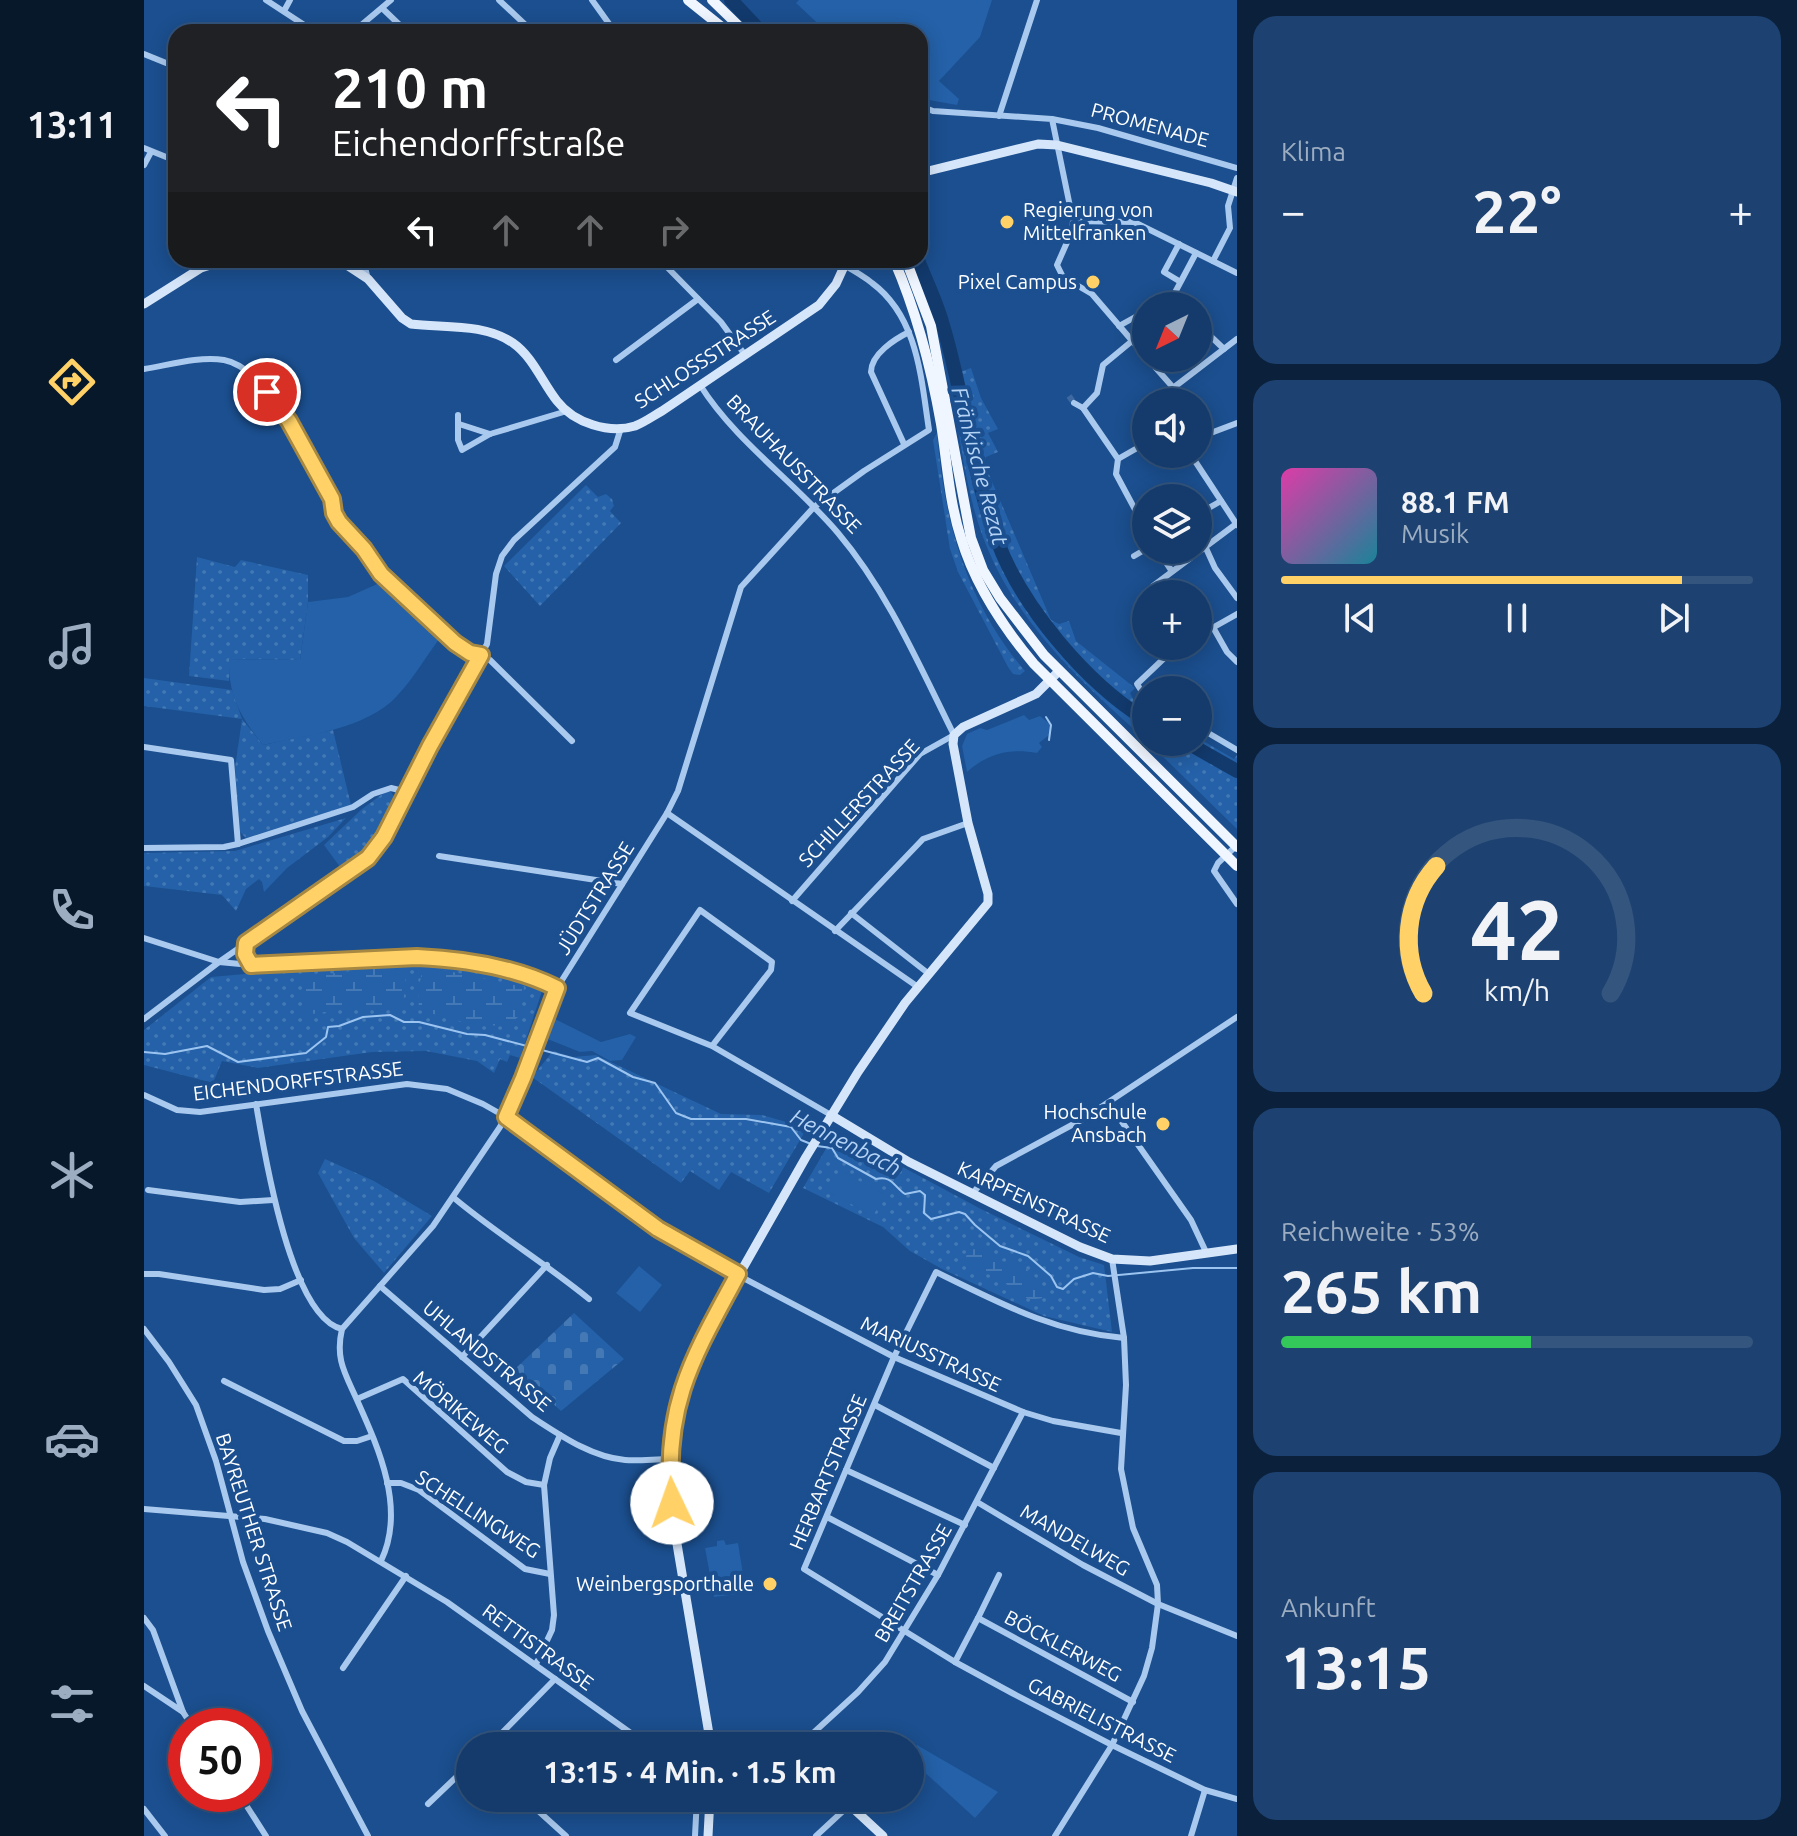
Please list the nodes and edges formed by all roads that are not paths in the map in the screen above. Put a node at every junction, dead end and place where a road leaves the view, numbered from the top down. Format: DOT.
graph roads {
  1 [pos="266,0"];
  2 [pos="290,0"];
  3 [pos="391,0"];
  4 [pos="499,0"];
  5 [pos="592,0"];
  6 [pos="688,0"];
  7 [pos="712,0"];
  8 [pos="1037,0"];
  9 [pos="382,8"];
  10 [pos="284,11"];
  11 [pos="303,24"];
  12 [pos="363,24"];
  13 [pos="399,24"];
  14 [pos="524,24"];
  15 [pos="609,24"];
  16 [pos="718,24"];
  17 [pos="737,24"];
  18 [pos="144,54"];
  19 [pos="168,64"];
  20 [pos="928,109"];
  21 [pos="999,116"];
  22 [pos="1052,119"];
  23 [pos="1057,145"];
  24 [pos="148,150"];
  25 [pos="168,158"];
  26 [pos="144,165"];
  27 [pos="1237,168"];
  28 [pos="928,171"];
  29 [pos="1237,178"];
  30 [pos="1235,191"];
  31 [pos="1073,221"];
  32 [pos="1179,244"];
  33 [pos="1196,253"];
  34 [pos="1213,261"];
  35 [pos="201,268"];
  36 [pos="351,268"];
  37 [pos="365,268"];
  38 [pos="668,268"];
  39 [pos="840,268"];
  40 [pos="851,268"];
  41 [pos="897,268"];
  42 [pos="909,268"];
  43 [pos="1237,273"];
  44 [pos="368,279"];
  45 [pos="1179,281"];
  46 [pos="1174,292"];
  47 [pos="698,299"];
  48 [pos="144,304"];
  49 [pos="1132,319"];
  50 [pos="1119,326"];
  51 [pos="909,332"];
  52 [pos="1212,338"];
  53 [pos="1237,339"];
  54 [pos="1132,341"];
  55 [pos="1224,349"];
  56 [pos="745,355"];
  57 [pos="616,360"];
  58 [pos="144,369"];
  59 [pos="1159,372"];
  60 [pos="700,385"];
  61 [pos="1173,388"];
  62 [pos="1074,403"];
  63 [pos="1083,408"];
  64 [pos="567,411"];
  65 [pos="458,415"];
  66 [pos="1237,423"];
  67 [pos="459,424"];
  68 [pos="621,428"];
  69 [pos="1212,432"];
  70 [pos="490,434"];
  71 [pos="904,444"];
  72 [pos="1132,451"];
  73 [pos="1118,459"];
  74 [pos="1203,468"];
  75 [pos="1221,501"];
  76 [pos="1132,504"];
  77 [pos="1212,506"];
  78 [pos="814,507"];
  79 [pos="1236,524"];
  80 [pos="1212,542"];
  81 [pos="1212,561"];
  82 [pos="1167,564"];
  83 [pos="1181,564"];
  84 [pos="1171,570"];
  85 [pos="1160,580"];
  86 [pos="1237,598"];
  87 [pos="1237,614"];
  88 [pos="1214,629"];
  89 [pos="481,655"];
  90 [pos="1162,660"];
  91 [pos="1237,662"];
  92 [pos="1059,671"];
  93 [pos="1145,676"];
  94 [pos="1050,681"];
  95 [pos="954,735"];
  96 [pos="1212,735"];
  97 [pos="572,741"];
  98 [pos="144,747"];
  99 [pos="1237,750"];
  100 [pos="407,792"];
  101 [pos="667,813"];
  102 [pos="968,823"];
  103 [pos="238,844"];
  104 [pos="1236,847"];
  105 [pos="144,848"];
  106 [pos="1227,854"];
  107 [pos="439,856"];
  108 [pos="1237,866"];
  109 [pos="622,884"];
  110 [pos="792,901"];
  111 [pos="1237,904"];
  112 [pos="851,913"];
  113 [pos="835,931"];
  114 [pos="144,938"];
  115 [pos="246,943"];
  116 [pos="219,962"];
  117 [pos="251,965"];
  118 [pos="929,974"];
  119 [pos="918,987"];
  120 [pos="557,988"];
  121 [pos="1237,1017"];
  122 [pos="144,1019"];
  123 [pos="712,1046"];
  124 [pos="144,1095"];
  125 [pos="1111,1102"];
  126 [pos="256,1104"];
  127 [pos="831,1115"];
  128 [pos="506,1117"];
  129 [pos="148,1190"];
  130 [pos="972,1194"];
  131 [pos="454,1198"];
  132 [pos="273,1200"];
  133 [pos="1237,1249"];
  134 [pos="1206,1252"];
  135 [pos="1112,1259"];
  136 [pos="547,1265"];
  137 [pos="144,1274"];
  138 [pos="738,1274"];
  139 [pos="301,1280"];
  140 [pos="380,1286"];
  141 [pos="589,1299"];
  142 [pos="144,1329"];
  143 [pos="342,1329"];
  144 [pos="1124,1338"];
  145 [pos="462,1357"];
  146 [pos="894,1357"];
  147 [pos="224,1381"];
  148 [pos="357,1399"];
  149 [pos="875,1405"];
  150 [pos="1023,1412"];
  151 [pos="1121,1433"];
  152 [pos="560,1435"];
  153 [pos="372,1436"];
  154 [pos="670,1459"];
  155 [pos="994,1468"];
  156 [pos="846,1470"];
  157 [pos="387,1483"];
  158 [pos="544,1485"];
  159 [pos="977,1502"];
  160 [pos="144,1509"];
  161 [pos="230,1516"];
  162 [pos="827,1517"];
  163 [pos="965,1525"];
  164 [pos="381,1561"];
  165 [pos="550,1574"];
  166 [pos="938,1575"];
  167 [pos="999,1575"];
  168 [pos="406,1576"];
  169 [pos="1158,1604"];
  170 [pos="144,1618"];
  171 [pos="978,1618"];
  172 [pos="905,1631"];
  173 [pos="1237,1636"];
  174 [pos="955,1662"];
  175 [pos="536,1664"];
  176 [pos="343,1668"];
  177 [pos="555,1679"];
  178 [pos="144,1686"];
  179 [pos="1133,1702"];
  180 [pos="177,1708"];
  181 [pos="182,1708"];
  182 [pos="503,1732"];
  183 [pos="629,1732"];
  184 [pos="709,1732"];
  185 [pos="814,1732"];
  186 [pos="1112,1745"];
  187 [pos="456,1777"];
  188 [pos="1205,1790"];
  189 [pos="1237,1799"];
  190 [pos="428,1804"];
  191 [pos="144,1809"];
  192 [pos="251,1812"];
  193 [pos="539,1812"];
  194 [pos="696,1812"];
  195 [pos="709,1812"];
  196 [pos="839,1812"];
  197 [pos="861,1812"];
  198 [pos="165,1836"];
  199 [pos="266,1836"];
  200 [pos="368,1836"];
  201 [pos="566,1836"];
  202 [pos="695,1836"];
  203 [pos="708,1836"];
  204 [pos="816,1836"];
  205 [pos="883,1836"];
  206 [pos="1055,1836"];
  207 [pos="1191,1836"];
  1 -- 10 [label="street"];
  2 -- 10 [label="street"];
  3 -- 9 [label="street"];
  4 -- 14 [label="street"];
  5 -- 15 [label="street"];
  6 -- 16 [label="main road"];
  7 -- 17 [label="main road"];
  8 -- 21 [label="street"];
  9 -- 12 [label="street"];
  9 -- 13 [label="street"];
  10 -- 11 [label="street"];
  18 -- 19 [label="street"];
  20 -- 21 [label="street, PROMENADE"];
  21 -- 22 [label="street, PROMENADE"];
  22 -- 23 [label="street"];
  22 -- 27 [label="street, PROMENADE"];
  23 -- 28 [label="main road, PROMENADE"];
  23 -- 30 [label="main road, PROMENADE"];
  23 -- 31 [label="street"];
  24 -- 25 [label="street"];
  24 -- 26 [label="street"];
  29 -- 30 [label="street"];
  30 -- 34 [label="street"];
  31 -- 32 [label="street"];
  31 -- 50 [label="street"];
  32 -- 33 [label="street"];
  32 -- 45 [label="street"];
  33 -- 34 [label="street"];
  33 -- 45 [label="street"];
  34 -- 43 [label="street"];
  35 -- 48 [label="main road"];
  36 -- 44 [label="main road"];
  37 -- 44 [label="street"];
  38 -- 47 [label="street"];
  39 -- 56 [label="main road, SCHLOSSSTRASSE"];
  40 -- 51 [label="street"];
  41 -- 94 [label="main road"];
  42 -- 92 [label="main road"];
  44 -- 64 [label="main road"];
  45 -- 46 [label="street"];
  47 -- 56 [label="street"];
  47 -- 57 [label="street"];
  49 -- 50 [label="street"];
  50 -- 54 [label="street"];
  51 -- 71 [label="street, JÜDTSTRASSE"];
  51 -- 71 [label="street"];
  52 -- 55 [label="street"];
  53 -- 55 [label="street"];
  54 -- 63 [label="street"];
  55 -- 61 [label="street"];
  56 -- 60 [label="main road, SCHLOSSSTRASSE"];
  58 -- 89 [label="street"];
  59 -- 61 [label="street"];
  60 -- 68 [label="main road, SCHLOSSSTRASSE"];
  60 -- 78 [label="street, BRAUHAUSSTRASSE"];
  62 -- 63 [label="street"];
  63 -- 73 [label="street"];
  64 -- 68 [label="main road"];
  64 -- 70 [label="street"];
  65 -- 67 [label="street"];
  66 -- 69 [label="street"];
  67 -- 70 [label="street"];
  67 -- 70 [label="street"];
  68 -- 89 [label="street, SCHLOSSSTRASSE"];
  71 -- 78 [label="street, JÜDTSTRASSE"];
  72 -- 73 [label="street"];
  73 -- 76 [label="street"];
  74 -- 75 [label="street"];
  75 -- 77 [label="street"];
  75 -- 79 [label="street"];
  78 -- 95 [label="street, BRAUHAUSSTRASSE"];
  78 -- 101 [label="street, JÜDTSTRASSE"];
  79 -- 80 [label="street"];
  81 -- 86 [label="street"];
  82 -- 84 [label="street"];
  83 -- 84 [label="street"];
  84 -- 85 [label="street"];
  87 -- 88 [label="street"];
  88 -- 91 [label="street"];
  89 -- 97 [label="street"];
  89 -- 100 [label="street, SCHLOSSSTRASSE"];
  90 -- 93 [label="street"];
  92 -- 94 [label="main road"];
  92 -- 104 [label="main road"];
  94 -- 95 [label="main road"];
  94 -- 106 [label="main road"];
  95 -- 102 [label="main road, BRAUHAUSSTRASSE"];
  95 -- 110 [label="street, SCHILLERSTRASSE"];
  96 -- 99 [label="street"];
  98 -- 103 [label="street"];
  100 -- 103 [label="street"];
  100 -- 115 [label="street, SCHLOSSSTRASSE"];
  101 -- 109 [label="street, JÜDTSTRASSE"];
  101 -- 110 [label="street"];
  102 -- 112 [label="street"];
  102 -- 118 [label="main road, BRAUHAUSSTRASSE"];
  103 -- 105 [label="street"];
  104 -- 106 [label="street"];
  106 -- 108 [label="main road"];
  106 -- 111 [label="street"];
  107 -- 109 [label="street"];
  109 -- 120 [label="street, JÜDTSTRASSE"];
  110 -- 113 [label="street"];
  112 -- 113 [label="street"];
  112 -- 118 [label="street"];
  113 -- 119 [label="street"];
  114 -- 116 [label="street"];
  115 -- 116 [label="street, SCHLOSSSTRASSE"];
  115 -- 117 [label="street"];
  116 -- 117 [label="street"];
  116 -- 122 [label="street, SCHLOSSSTRASSE"];
  117 -- 120 [label="street"];
  118 -- 119 [label="main road, BRAUHAUSSTRASSE"];
  119 -- 127 [label="main road, BRAUHAUSSTRASSE"];
  120 -- 128 [label="street, JÜDTSTRASSE"];
  121 -- 125 [label="street"];
  123 -- 123 [label="street"];
  123 -- 127 [label="street"];
  124 -- 126 [label="street, EICHENDORFFSTRASSE"];
  125 -- 130 [label="street"];
  125 -- 134 [label="street"];
  126 -- 128 [label="street, EICHENDORFFSTRASSE"];
  126 -- 132 [label="street"];
  127 -- 130 [label="main road, KARPFENSTRASSE"];
  127 -- 138 [label="main road, BRAUHAUSSTRASSE"];
  128 -- 131 [label="street, JÜDTSTRASSE"];
  128 -- 138 [label="street, EICHENDORFFSTRASSE"];
  129 -- 132 [label="street"];
  130 -- 135 [label="main road, KARPFENSTRASSE"];
  131 -- 136 [label="street"];
  131 -- 140 [label="street, JÜDTSTRASSE"];
  132 -- 139 [label="street"];
  133 -- 134 [label="main road, KARPFENSTRASSE"];
  134 -- 135 [label="main road, KARPFENSTRASSE"];
  135 -- 144 [label="street"];
  136 -- 141 [label="street"];
  136 -- 145 [label="street"];
  137 -- 139 [label="street"];
  138 -- 146 [label="street, MARIUSSTRASSE"];
  138 -- 154 [label="main road, BRAUHAUSSTRASSE"];
  139 -- 143 [label="street"];
  140 -- 143 [label="street, JÜDTSTRASSE"];
  140 -- 145 [label="street, UHLANDSTRASSE"];
  142 -- 161 [label="street, BAYREUTHER STRASSE"];
  143 -- 148 [label="street"];
  144 -- 146 [label="street, HERBARTSTRASSE"];
  144 -- 151 [label="street"];
  145 -- 152 [label="street, UHLANDSTRASSE"];
  146 -- 149 [label="street, HERBARTSTRASSE"];
  146 -- 150 [label="street, MARIUSSTRASSE"];
  147 -- 153 [label="street"];
  148 -- 153 [label="street"];
  148 -- 158 [label="street, MÖRIKEWEG"];
  149 -- 155 [label="street"];
  149 -- 156 [label="street, HERBARTSTRASSE"];
  150 -- 151 [label="street, MARIUSSTRASSE"];
  150 -- 155 [label="street, BREITSTRASSE"];
  151 -- 169 [label="street"];
  152 -- 154 [label="street, UHLANDSTRASSE"];
  152 -- 158 [label="street"];
  153 -- 157 [label="street"];
  154 -- 184 [label="main road, BRAUHAUSSTRASSE"];
  155 -- 159 [label="street, BREITSTRASSE"];
  156 -- 162 [label="street, HERBARTSTRASSE"];
  156 -- 163 [label="street"];
  157 -- 164 [label="street"];
  157 -- 165 [label="street, SCHELLINGWEG"];
  158 -- 165 [label="street"];
  159 -- 163 [label="street, BREITSTRASSE"];
  159 -- 169 [label="street, MANDELWEG"];
  160 -- 161 [label="street, RETTISTRASSE"];
  161 -- 164 [label="street, RETTISTRASSE"];
  161 -- 200 [label="street, BAYREUTHER STRASSE"];
  162 -- 166 [label="street"];
  162 -- 172 [label="street, HERBARTSTRASSE"];
  163 -- 166 [label="street, BREITSTRASSE"];
  164 -- 168 [label="street, RETTISTRASSE"];
  165 -- 175 [label="street"];
  166 -- 172 [label="street, BREITSTRASSE"];
  167 -- 171 [label="street, BÖCKLERWEG"];
  168 -- 175 [label="street, RETTISTRASSE"];
  168 -- 176 [label="street"];
  169 -- 173 [label="street, MANDELWEG"];
  169 -- 179 [label="street"];
  170 -- 181 [label="street"];
  171 -- 174 [label="street, BÖCKLERWEG"];
  171 -- 179 [label="street, BÖCKLERWEG"];
  172 -- 174 [label="street, HERBARTSTRASSE"];
  172 -- 185 [label="street, BREITSTRASSE"];
  174 -- 186 [label="street, GABRIELISTRASSE"];
  175 -- 177 [label="street, RETTISTRASSE"];
  177 -- 182 [label="street"];
  177 -- 183 [label="street, RETTISTRASSE"];
  178 -- 180 [label="street"];
  179 -- 186 [label="street"];
  186 -- 188 [label="street, GABRIELISTRASSE"];
  186 -- 206 [label="street"];
  187 -- 190 [label="street"];
  188 -- 189 [label="street, GABRIELISTRASSE"];
  188 -- 207 [label="street"];
  191 -- 198 [label="street"];
  192 -- 199 [label="street"];
  193 -- 201 [label="street"];
  194 -- 202 [label="street"];
  195 -- 203 [label="main road"];
  196 -- 204 [label="street"];
  197 -- 205 [label="main road"];
}
